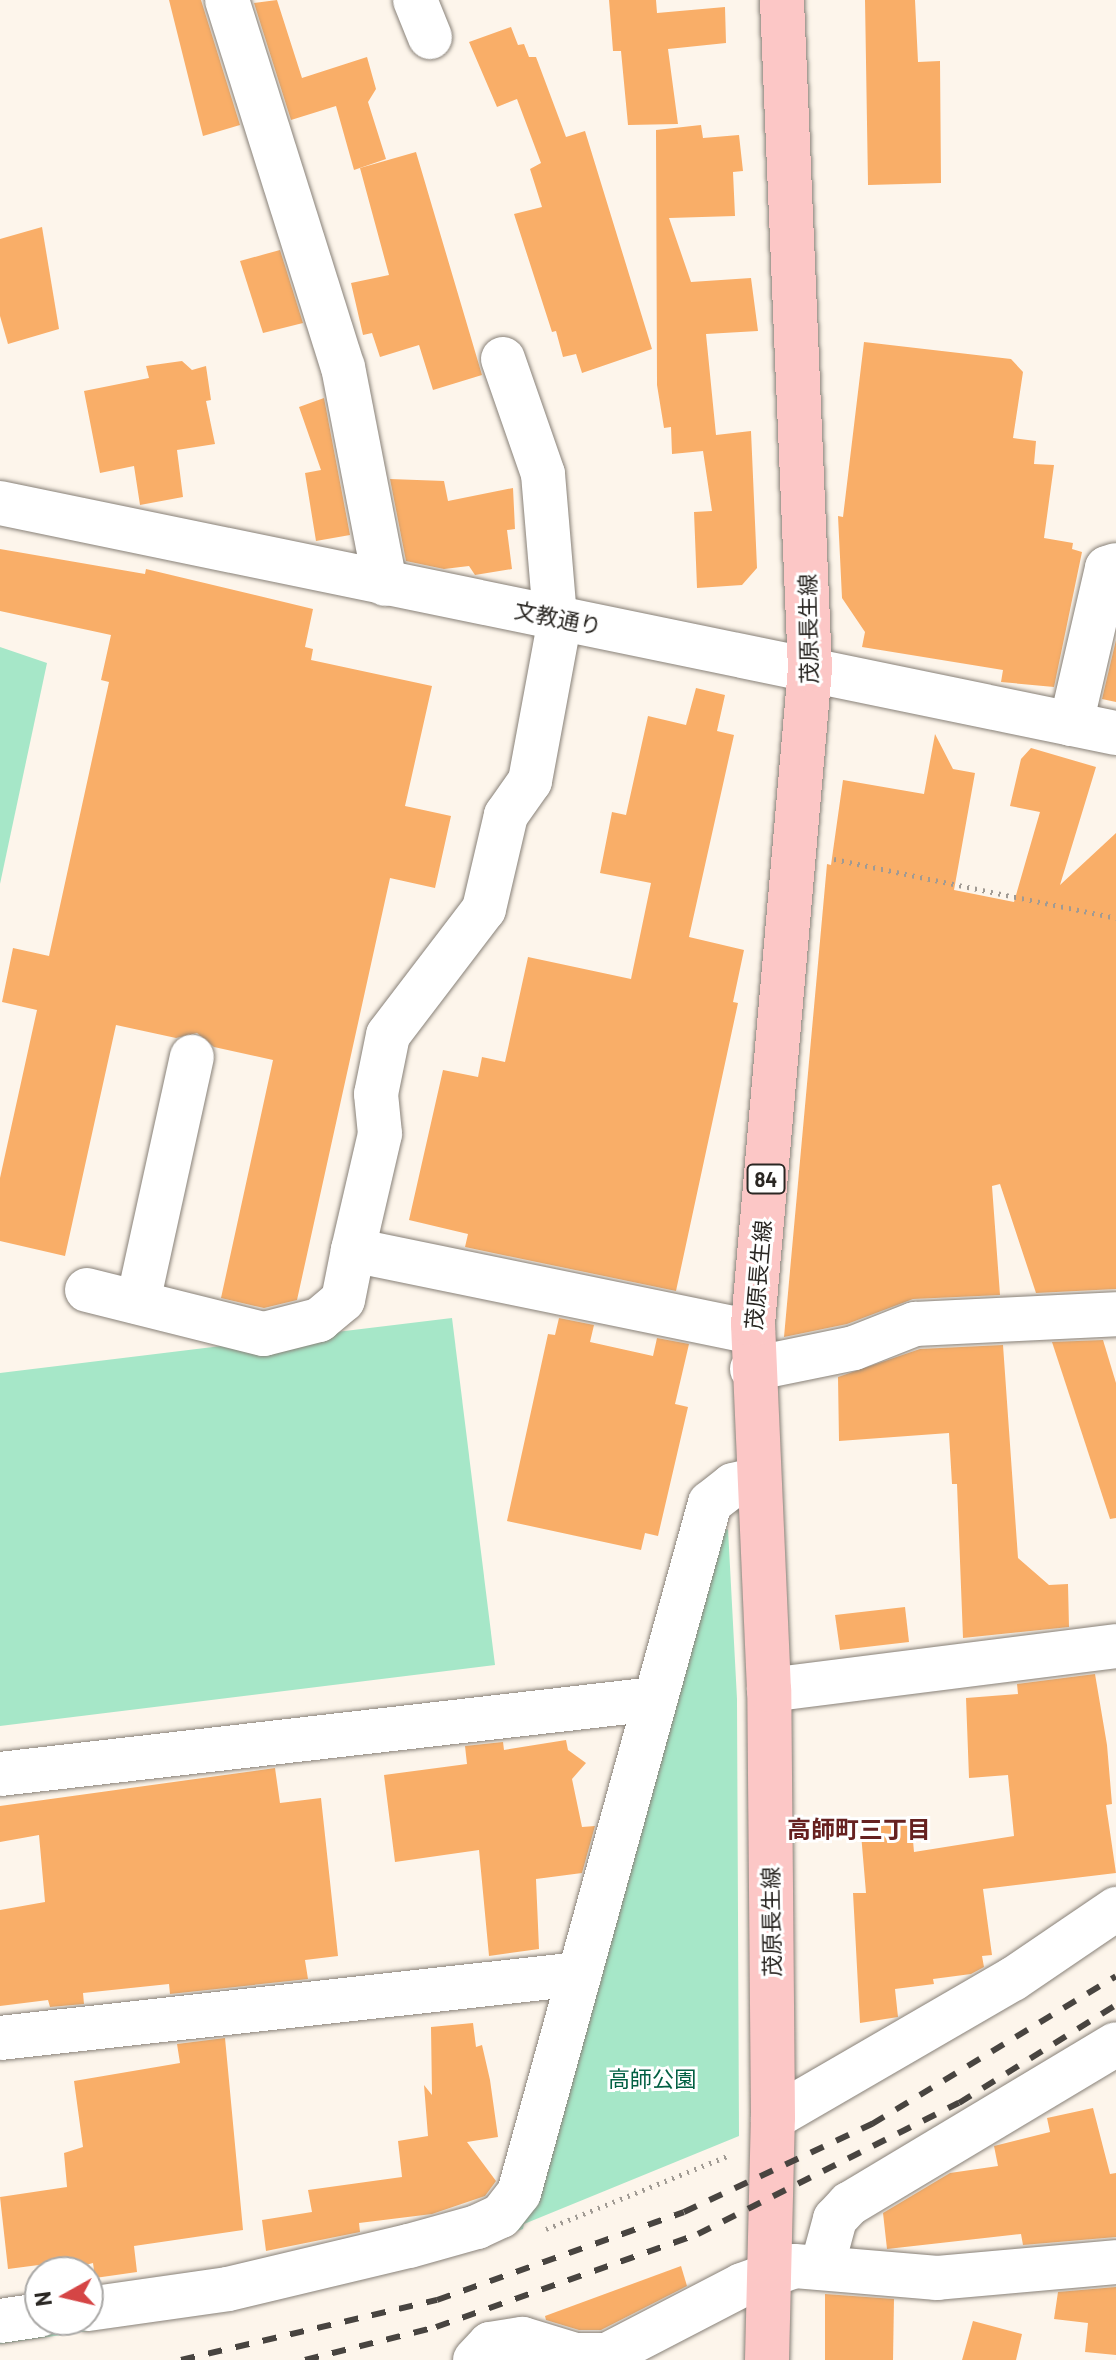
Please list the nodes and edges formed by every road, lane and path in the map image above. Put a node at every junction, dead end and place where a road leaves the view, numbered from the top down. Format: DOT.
graph roads {
  1 [pos="227,0"];
  2 [pos="782,0"];
  3 [pos="503,359"];
  4 [pos="0,503"];
  5 [pos="1116,565"];
  6 [pos="385,584"];
  7 [pos="557,618"];
  8 [pos="810,669"];
  9 [pos="1071,724"];
  10 [pos="1116,733"];
  11 [pos="821,857"];
  12 [pos="1116,918"];
  13 [pos="192,1057"];
  14 [pos="353,1250"];
  15 [pos="87,1290"];
  16 [pos="138,1302"];
  17 [pos="1116,1314"];
  18 [pos="752,1350"];
  19 [pos="758,1479"];
  20 [pos="1116,1646"];
  21 [pos="769,1690"];
  22 [pos="654,1699"];
  23 [pos="0,1774"];
  24 [pos="1116,1909"];
  25 [pos="579,1974"];
  26 [pos="0,2038"];
  27 [pos="1116,2044"];
  28 [pos="773,2118"];
  29 [pos="1116,2262"];
  30 [pos="822,2267"];
  31 [pos="769,2275"];
  32 [pos="104,2306"];
  33 [pos="24,2317"];
  34 [pos="0,2321"];
  35 [pos="475,2360"];
  36 [pos="767,2360"];
  1 -- 6 [label="street"];
  2 -- 8 [label="main road, 茂原長生線 / 84"];
  3 -- 7 [label="street"];
  4 -- 6 [label="street, 文教通り"];
  5 -- 9 [label="street"];
  6 -- 7 [label="street, 文教通り"];
  7 -- 8 [label="street, 文教通り"];
  7 -- 14 [label="street"];
  8 -- 9 [label="street, 文教通り"];
  8 -- 18 [label="main road, 茂原長生線 / 84"];
  9 -- 10 [label="street, 文教通り"];
  11 -- 12 [label="path"];
  13 -- 16 [label="street"];
  14 -- 16 [label="street"];
  14 -- 18 [label="street"];
  15 -- 16 [label="street"];
  17 -- 18 [label="street"];
  18 -- 19 [label="main road, 茂原長生線 / 84"];
  19 -- 21 [label="main road, 茂原長生線 / 84"];
  19 -- 22 [label="street"];
  20 -- 21 [label="street"];
  21 -- 28 [label="main road, 茂原長生線 / 84"];
  22 -- 23 [label="street"];
  22 -- 25 [label="street"];
  24 -- 28 [label="street"];
  25 -- 26 [label="street"];
  25 -- 32 [label="street"];
  27 -- 30 [label="street"];
  28 -- 31 [label="main road, 茂原長生線 / 84"];
  29 -- 30 [label="street"];
  30 -- 31 [label="street"];
  31 -- 35 [label="street"];
  31 -- 36 [label="main road, 茂原長生線 / 84"];
  33 -- 34 [label="street"];
}
